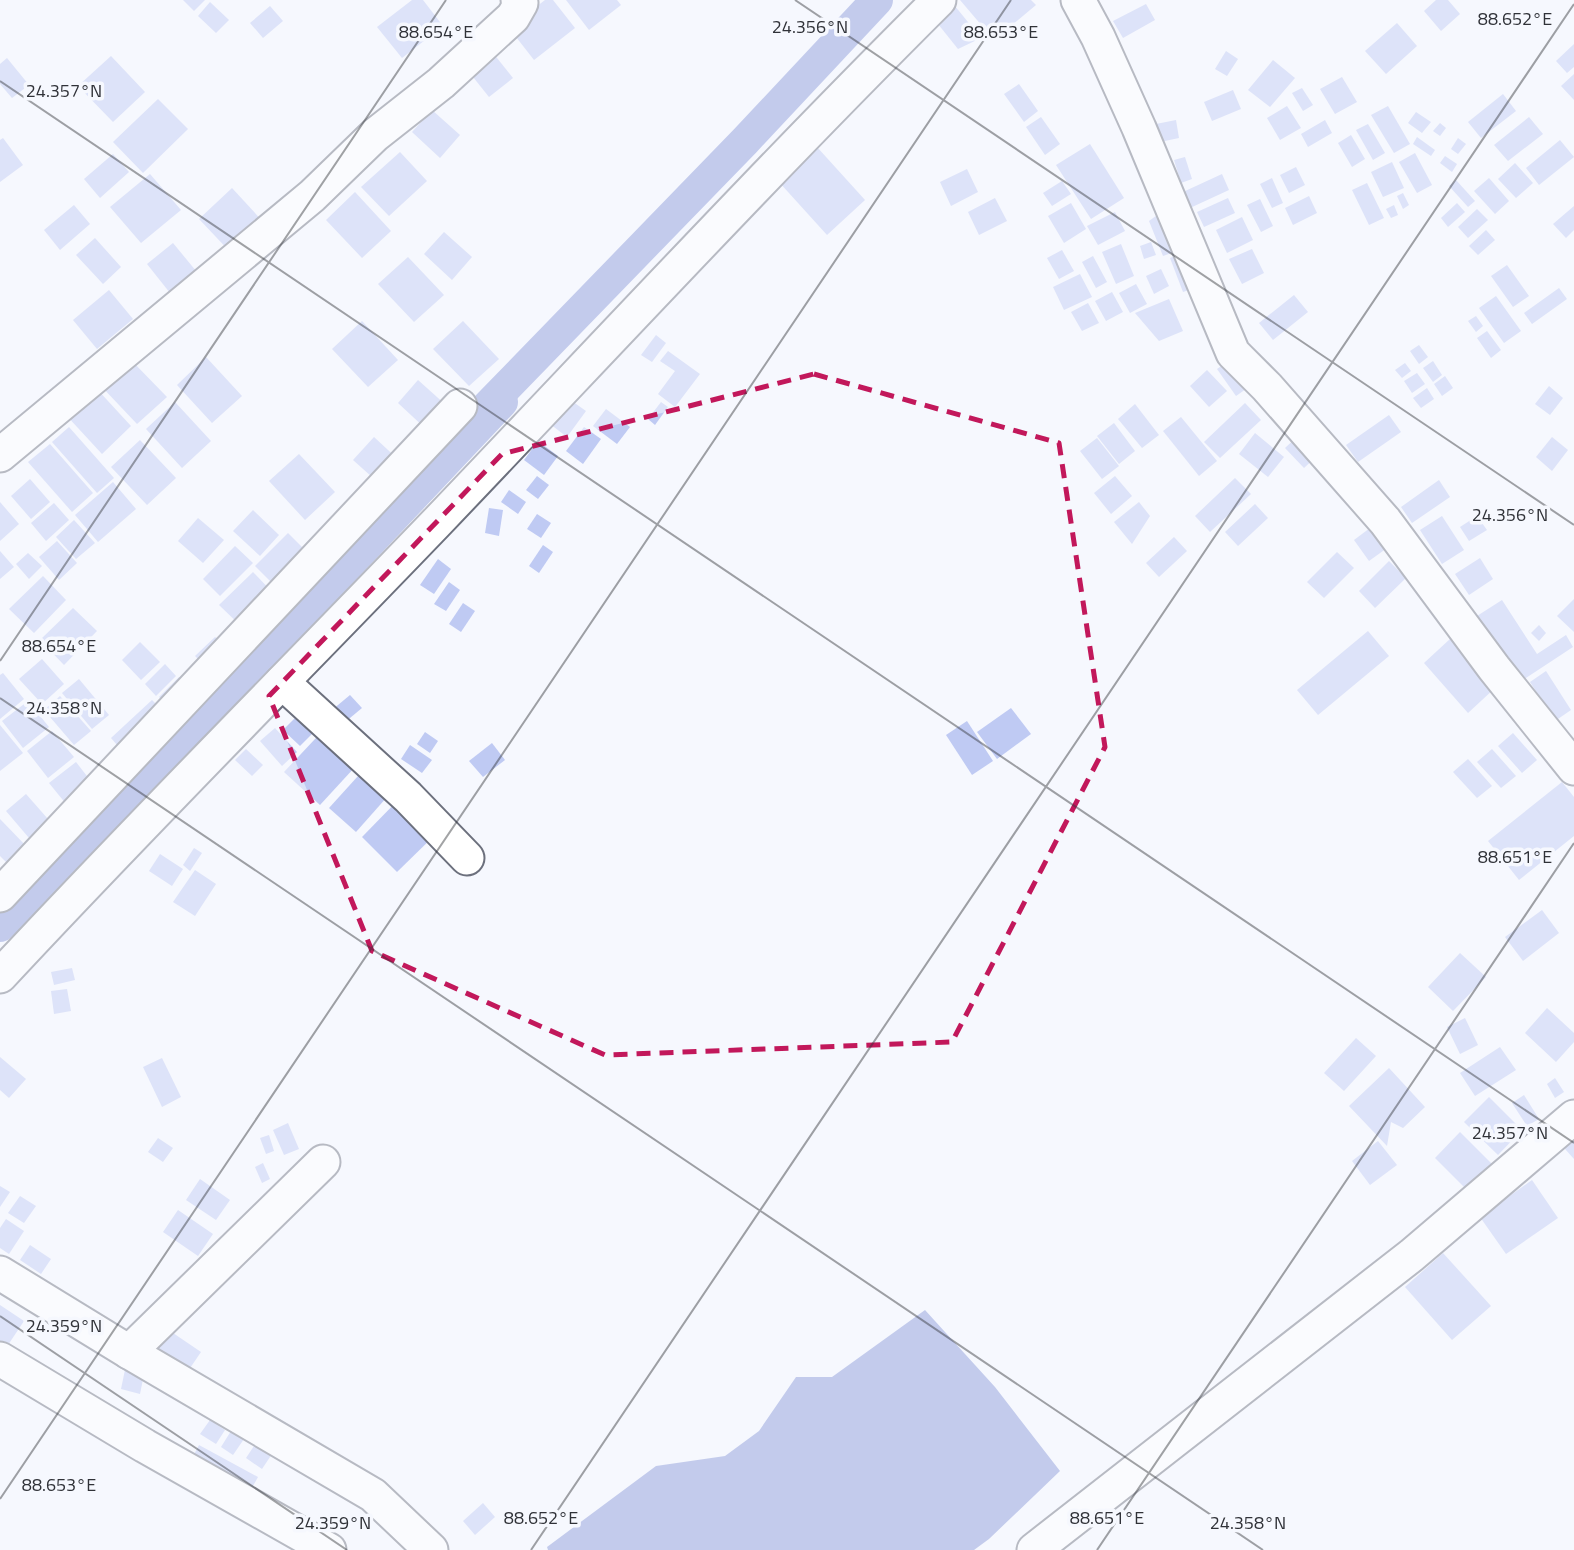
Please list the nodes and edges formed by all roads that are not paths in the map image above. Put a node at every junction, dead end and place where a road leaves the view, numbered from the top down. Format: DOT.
graph roads {
  1 [pos="519,0"];
  2 [pos="939,0"];
  3 [pos="1078,0"];
  4 [pos="460,406"];
  5 [pos="0,455"];
  6 [pos="282,681"];
  7 [pos="1574,768"];
  8 [pos="467,858"];
  9 [pos="0,895"];
  10 [pos="0,976"];
  11 [pos="1574,1117"];
  12 [pos="323,1162"];
  13 [pos="0,1273"];
  14 [pos="129,1352"];
  15 [pos="0,1359"];
  16 [pos="329,1550"];
  17 [pos="431,1550"];
  18 [pos="1034,1550"];
  1 -- 5 [label="street"];
  2 -- 6 [label="street"];
  3 -- 7 [label="street"];
  4 -- 9 [label="street"];
  6 -- 8 [label="street"];
  6 -- 10 [label="street"];
  11 -- 18 [label="street"];
  12 -- 14 [label="street"];
  13 -- 14 [label="street"];
  14 -- 17 [label="street"];
  15 -- 16 [label="street"];
}
